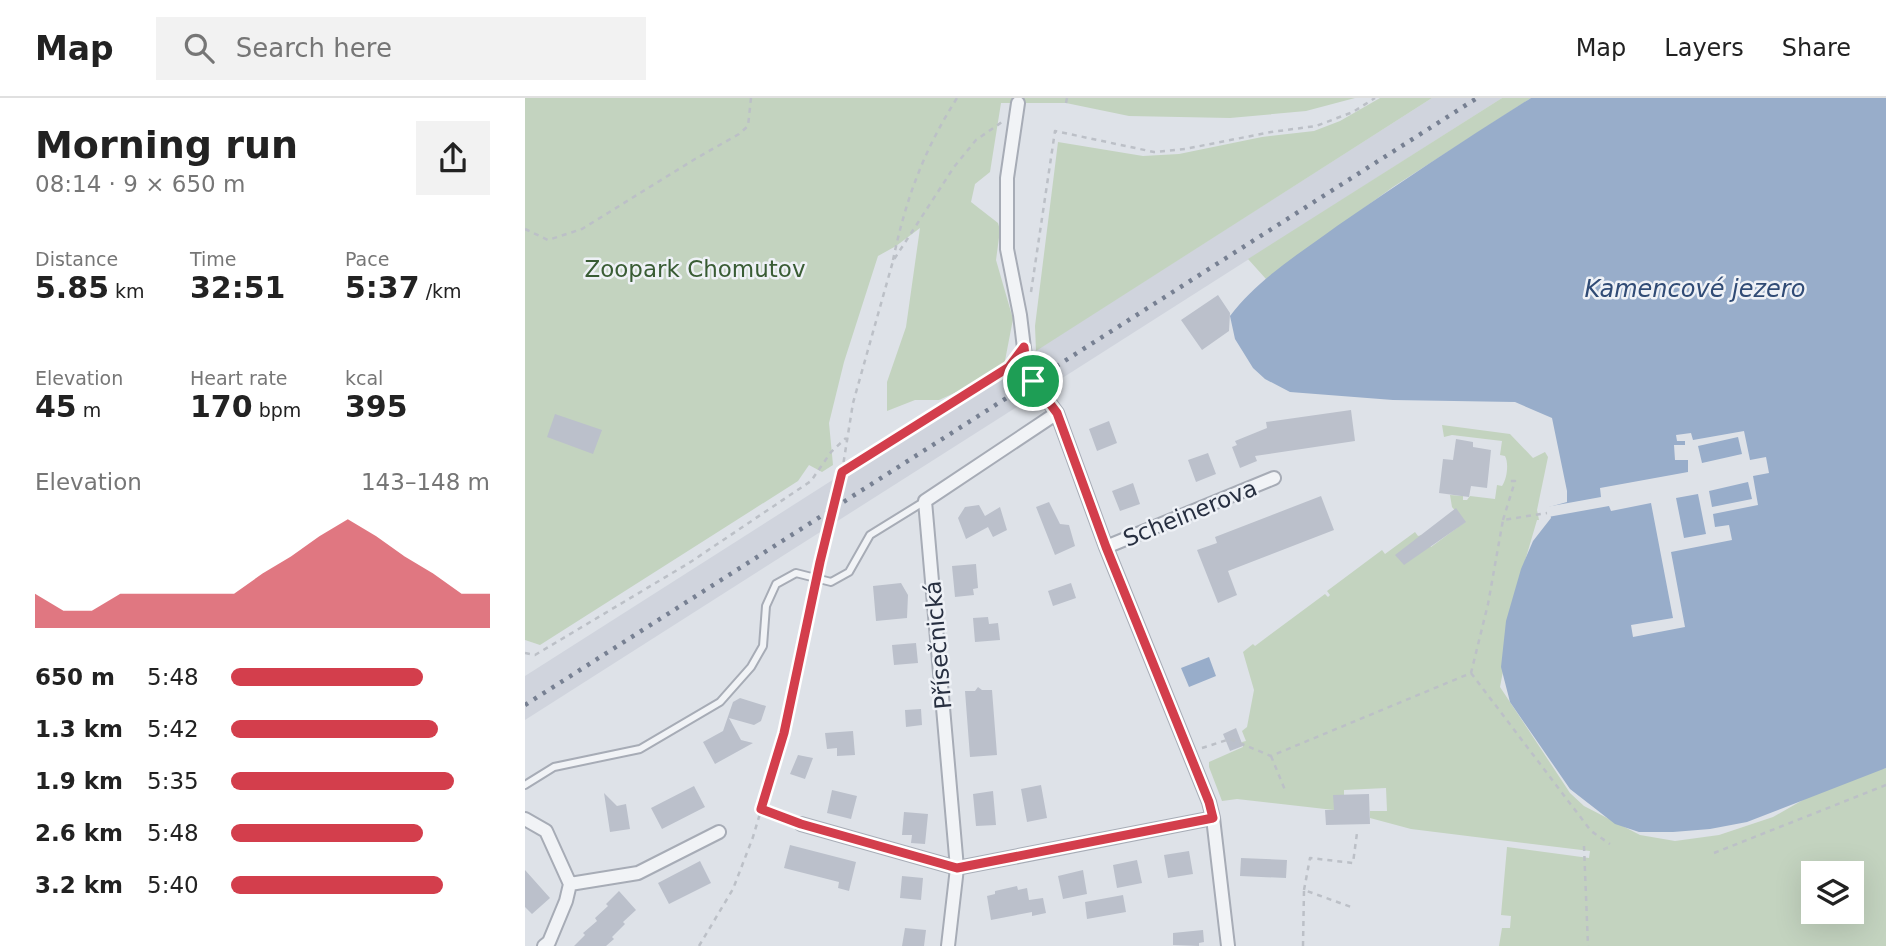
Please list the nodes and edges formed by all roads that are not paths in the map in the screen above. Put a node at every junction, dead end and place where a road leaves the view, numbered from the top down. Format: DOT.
graph roads {
  1 [pos="1018,103"];
  2 [pos="1057,413"];
  3 [pos="1274,478"];
  4 [pos="925,501"];
  5 [pos="1106,547"];
  6 [pos="525,785"];
  7 [pos="1213,818"];
  8 [pos="525,819"];
  9 [pos="801,824"];
  10 [pos="719,832"];
  11 [pos="957,868"];
  12 [pos="570,884"];
  13 [pos="544,946"];
  14 [pos="948,946"];
  15 [pos="1228,946"];
  1 -- 2 [label="street"];
  2 -- 4 [label="street"];
  2 -- 5 [label="street"];
  3 -- 5 [label="street, Scheinerova"];
  4 -- 6 [label="lane"];
  4 -- 11 [label="street, Přísečnická"];
  5 -- 7 [label="street"];
  7 -- 11 [label="street"];
  7 -- 15 [label="street"];
  8 -- 12 [label="street"];
  9 -- 11 [label="street"];
  10 -- 12 [label="street"];
  11 -- 14 [label="street, Přísečnická"];
  12 -- 13 [label="street"];
}
